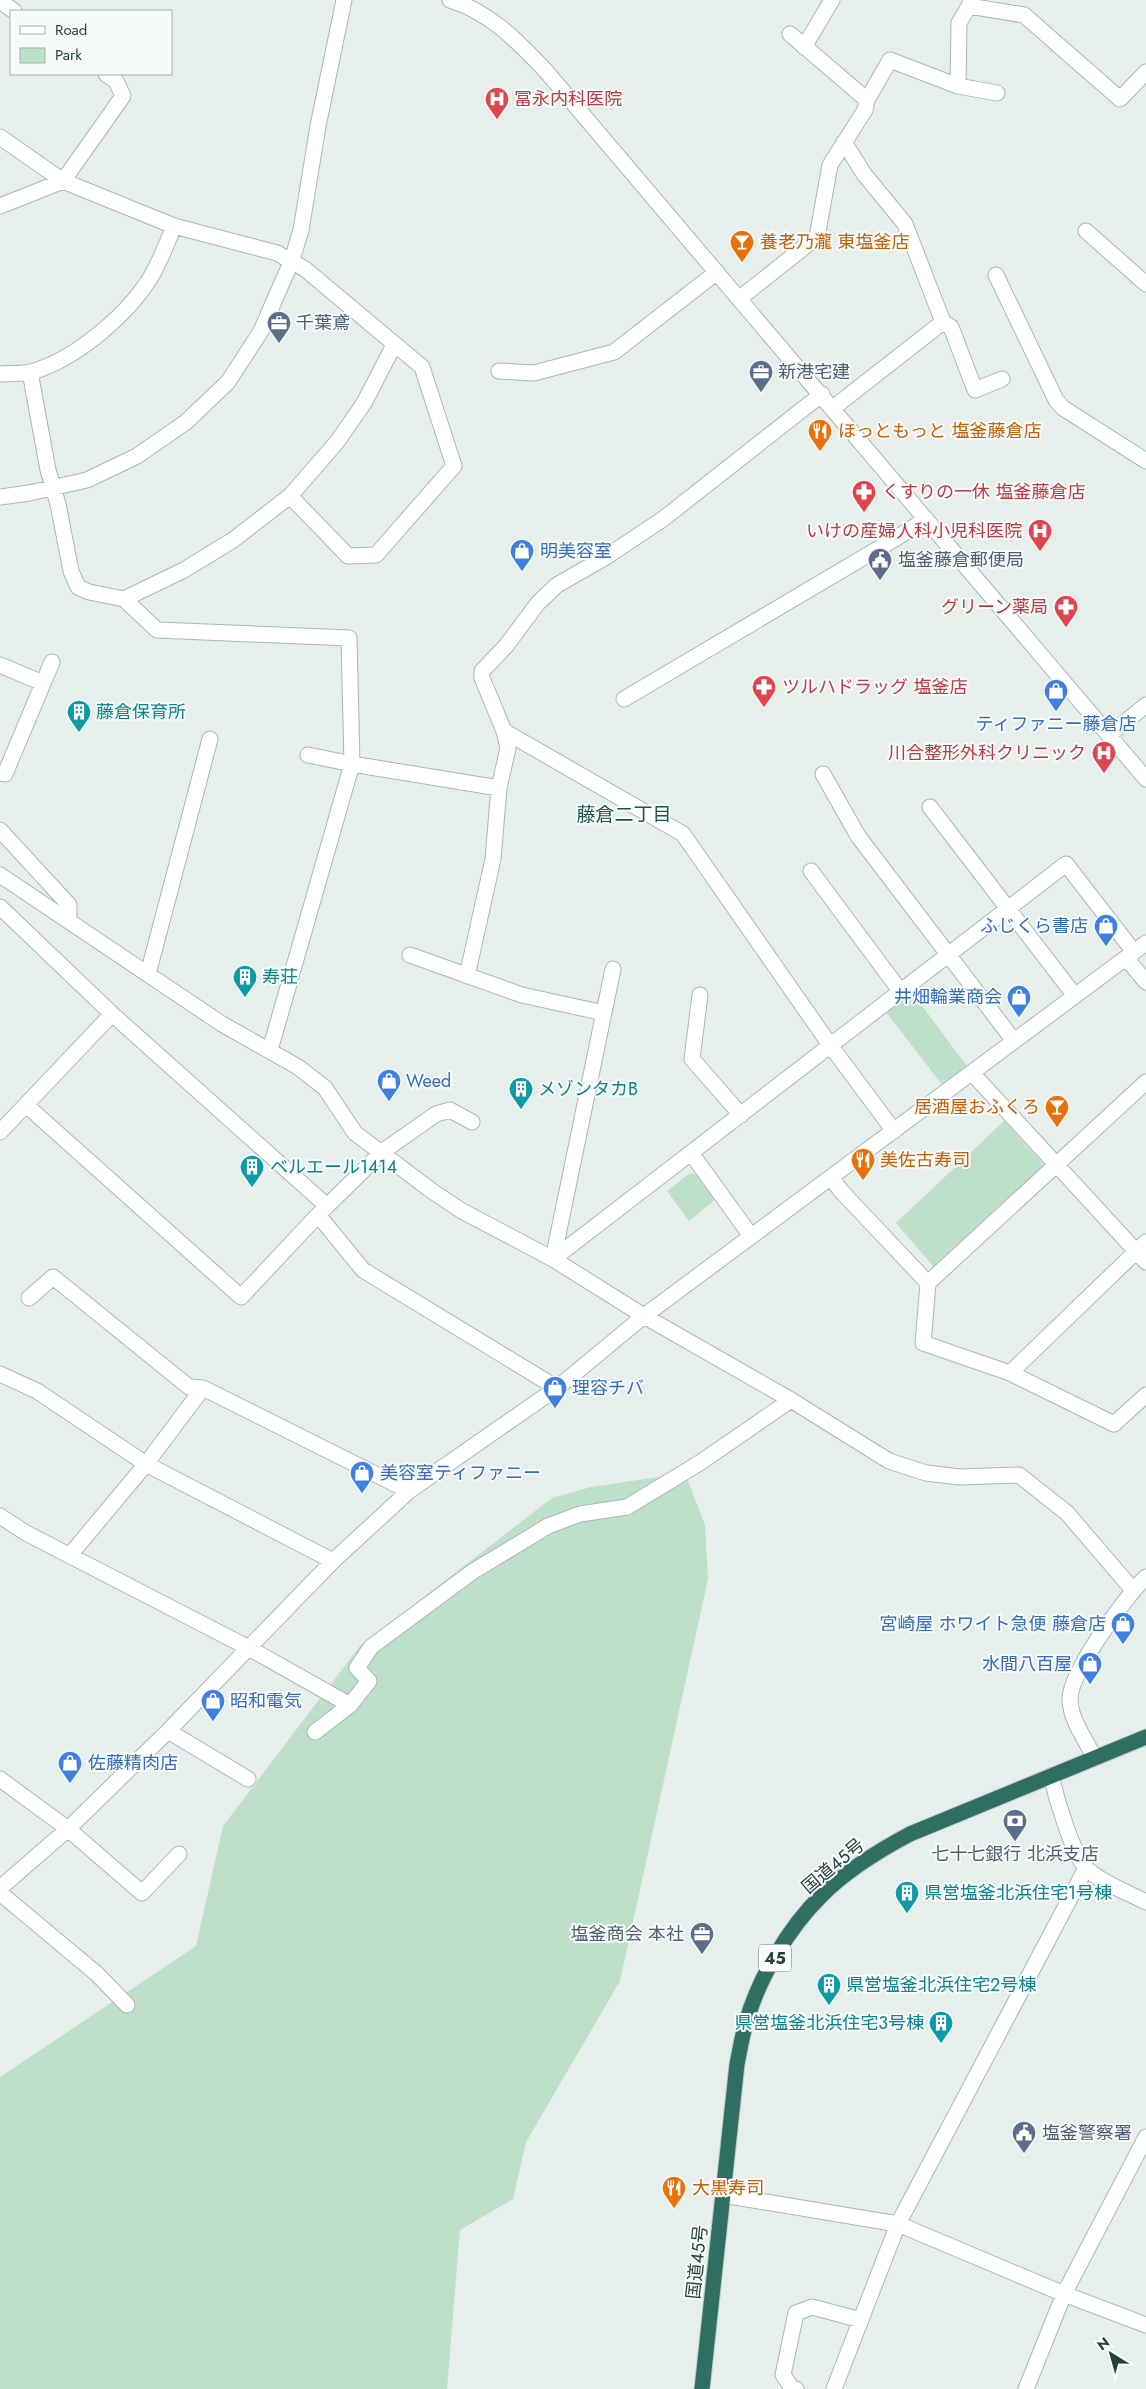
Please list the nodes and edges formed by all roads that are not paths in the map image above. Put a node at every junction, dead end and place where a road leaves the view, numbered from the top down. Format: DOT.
graph roads {
  1 [pos="344,0"];
  2 [pos="450,0"];
  3 [pos="832,0"];
  4 [pos="0,2"];
  5 [pos="970,3"];
  6 [pos="12,10"];
  7 [pos="790,34"];
  8 [pos="804,48"];
  9 [pos="1146,72"];
  10 [pos="108,75"];
  11 [pos="958,86"];
  12 [pos="997,93"];
  13 [pos="867,100"];
  14 [pos="0,137"];
  15 [pos="844,142"];
  16 [pos="63,181"];
  17 [pos="0,206"];
  18 [pos="174,226"];
  19 [pos="1086,231"];
  20 [pos="292,260"];
  21 [pos="717,272"];
  22 [pos="996,275"];
  23 [pos="1146,284"];
  24 [pos="740,298"];
  25 [pos="943,322"];
  26 [pos="394,345"];
  27 [pos="499,371"];
  28 [pos="30,372"];
  29 [pos="0,374"];
  30 [pos="1002,379"];
  31 [pos="822,394"];
  32 [pos="833,408"];
  33 [pos="1146,461"];
  34 [pos="54,488"];
  35 [pos="290,496"];
  36 [pos="0,497"];
  37 [pos="926,519"];
  38 [pos="124,599"];
  39 [pos="52,662"];
  40 [pos="0,666"];
  41 [pos="43,683"];
  42 [pos="624,699"];
  43 [pos="1146,705"];
  44 [pos="504,731"];
  45 [pos="1109,735"];
  46 [pos="210,739"];
  47 [pos="308,754"];
  48 [pos="352,764"];
  49 [pos="823,774"];
  50 [pos="2,778"];
  51 [pos="1146,779"];
  52 [pos="499,788"];
  53 [pos="930,807"];
  54 [pos="0,830"];
  55 [pos="811,871"];
  56 [pos="0,875"];
  57 [pos="0,907"];
  58 [pos="1008,909"];
  59 [pos="69,920"];
  60 [pos="1135,951"];
  61 [pos="410,955"];
  62 [pos="949,956"];
  63 [pos="613,969"];
  64 [pos="148,974"];
  65 [pos="467,976"];
  66 [pos="1146,982"];
  67 [pos="901,992"];
  68 [pos="700,995"];
  69 [pos="1075,996"];
  70 [pos="604,1013"];
  71 [pos="112,1014"];
  72 [pos="1014,1042"];
  73 [pos="830,1045"];
  74 [pos="270,1050"];
  75 [pos="972,1073"];
  76 [pos="1146,1082"];
  77 [pos="26,1104"];
  78 [pos="741,1115"];
  79 [pos="472,1122"];
  80 [pos="894,1131"];
  81 [pos="0,1132"];
  82 [pos="382,1152"];
  83 [pos="691,1153"];
  84 [pos="1057,1165"];
  85 [pos="831,1178"];
  86 [pos="322,1211"];
  87 [pos="751,1236"];
  88 [pos="1143,1251"];
  89 [pos="553,1259"];
  90 [pos="928,1282"];
  91 [pos="29,1298"];
  92 [pos="644,1316"];
  93 [pos="1010,1373"];
  94 [pos="0,1374"];
  95 [pos="204,1388"];
  96 [pos="557,1388"];
  97 [pos="1146,1395"];
  98 [pos="791,1400"];
  99 [pos="146,1464"];
  100 [pos="410,1491"];
  101 [pos="0,1516"];
  102 [pos="70,1555"];
  103 [pos="332,1561"];
  104 [pos="1146,1577"];
  105 [pos="1133,1590"];
  106 [pos="247,1647"];
  107 [pos="350,1705"];
  108 [pos="168,1731"];
  109 [pos="316,1732"];
  110 [pos="1146,1737"];
  111 [pos="1095,1758"];
  112 [pos="1051,1776"];
  113 [pos="248,1779"];
  114 [pos="0,1780"];
  115 [pos="68,1829"];
  116 [pos="179,1854"];
  117 [pos="1086,1868"];
  118 [pos="2,1884"];
  119 [pos="1146,1902"];
  120 [pos="126,2005"];
  121 [pos="1146,2137"];
  122 [pos="723,2195"];
  123 [pos="898,2224"];
  124 [pos="1064,2294"];
  125 [pos="861,2320"];
  126 [pos="1146,2325"];
  127 [pos="840,2387"];
  128 [pos="702,2389"];
  129 [pos="796,2389"];
  130 [pos="1026,2389"];
  1 -- 20 [label="street"];
  2 -- 21 [label="street"];
  3 -- 8 [label="street"];
  4 -- 6 [label="street"];
  5 -- 9 [label="street"];
  5 -- 11 [label="street"];
  7 -- 8 [label="street"];
  8 -- 13 [label="street"];
  10 -- 16 [label="street"];
  11 -- 12 [label="street"];
  11 -- 13 [label="street"];
  13 -- 15 [label="street"];
  14 -- 16 [label="street"];
  15 -- 24 [label="street"];
  15 -- 25 [label="street"];
  16 -- 17 [label="street"];
  16 -- 18 [label="street"];
  18 -- 20 [label="street"];
  18 -- 28 [label="street"];
  19 -- 23 [label="street"];
  20 -- 26 [label="street"];
  20 -- 34 [label="street"];
  21 -- 24 [label="street"];
  21 -- 27 [label="street"];
  22 -- 33 [label="street"];
  24 -- 31 [label="street"];
  25 -- 30 [label="street"];
  25 -- 32 [label="street"];
  26 -- 35 [label="street"];
  26 -- 35 [label="street"];
  28 -- 29 [label="street"];
  28 -- 34 [label="street"];
  31 -- 32 [label="street"];
  31 -- 44 [label="street"];
  32 -- 37 [label="street"];
  34 -- 36 [label="street"];
  34 -- 38 [label="street"];
  35 -- 38 [label="street"];
  37 -- 42 [label="street"];
  37 -- 45 [label="street"];
  38 -- 48 [label="street"];
  39 -- 41 [label="street"];
  40 -- 41 [label="street"];
  41 -- 50 [label="street"];
  43 -- 45 [label="street"];
  44 -- 52 [label="street"];
  44 -- 73 [label="street"];
  45 -- 51 [label="street"];
  46 -- 64 [label="street"];
  47 -- 48 [label="street"];
  48 -- 52 [label="street"];
  48 -- 74 [label="street"];
  49 -- 62 [label="street"];
  52 -- 65 [label="street"];
  53 -- 58 [label="street"];
  54 -- 59 [label="street"];
  55 -- 67 [label="street"];
  56 -- 59 [label="street"];
  57 -- 71 [label="street"];
  58 -- 60 [label="street"];
  58 -- 62 [label="street"];
  58 -- 69 [label="street"];
  59 -- 64 [label="street"];
  60 -- 66 [label="street"];
  60 -- 69 [label="street"];
  61 -- 65 [label="street"];
  62 -- 67 [label="street"];
  62 -- 72 [label="street"];
  63 -- 70 [label="street"];
  64 -- 74 [label="street"];
  65 -- 70 [label="street"];
  67 -- 73 [label="street"];
  68 -- 78 [label="street"];
  69 -- 72 [label="street"];
  70 -- 89 [label="street"];
  71 -- 77 [label="street"];
  71 -- 86 [label="street"];
  72 -- 75 [label="street"];
  73 -- 78 [label="street"];
  73 -- 80 [label="street"];
  74 -- 82 [label="street"];
  75 -- 80 [label="street"];
  75 -- 84 [label="street"];
  76 -- 84 [label="street"];
  77 -- 81 [label="street"];
  77 -- 86 [label="street"];
  78 -- 83 [label="street"];
  79 -- 82 [label="street"];
  80 -- 85 [label="street"];
  82 -- 86 [label="street"];
  82 -- 89 [label="street"];
  83 -- 87 [label="street"];
  83 -- 89 [label="street"];
  84 -- 88 [label="street"];
  84 -- 90 [label="street"];
  85 -- 87 [label="street"];
  85 -- 90 [label="street"];
  86 -- 96 [label="street"];
  87 -- 92 [label="street"];
  88 -- 93 [label="street"];
  89 -- 92 [label="street"];
  90 -- 93 [label="street"];
  91 -- 95 [label="street"];
  92 -- 96 [label="street"];
  92 -- 98 [label="street"];
  93 -- 97 [label="street"];
  94 -- 99 [label="street"];
  95 -- 99 [label="street"];
  95 -- 100 [label="street"];
  96 -- 100 [label="street"];
  98 -- 105 [label="street"];
  98 -- 107 [label="street"];
  99 -- 102 [label="street"];
  99 -- 103 [label="street"];
  100 -- 103 [label="street"];
  101 -- 102 [label="street"];
  102 -- 106 [label="street"];
  103 -- 106 [label="street"];
  104 -- 105 [label="street"];
  105 -- 111 [label="street"];
  106 -- 107 [label="street"];
  106 -- 108 [label="street"];
  107 -- 109 [label="street"];
  108 -- 113 [label="street"];
  108 -- 115 [label="street"];
  110 -- 111 [label="highway, 国道45号 / 45"];
  111 -- 112 [label="highway, 国道45号 / 45"];
  112 -- 117 [label="street"];
  112 -- 122 [label="highway, 国道45号 / 45"];
  114 -- 115 [label="street"];
  115 -- 116 [label="street"];
  115 -- 118 [label="street"];
  117 -- 119 [label="street"];
  117 -- 123 [label="street"];
  118 -- 120 [label="street"];
  121 -- 124 [label="street"];
  122 -- 123 [label="street"];
  122 -- 128 [label="highway, 国道45号 / 45"];
  123 -- 124 [label="street"];
  123 -- 125 [label="street"];
  124 -- 126 [label="street"];
  124 -- 130 [label="street"];
  125 -- 127 [label="street"];
  125 -- 129 [label="street"];
}
